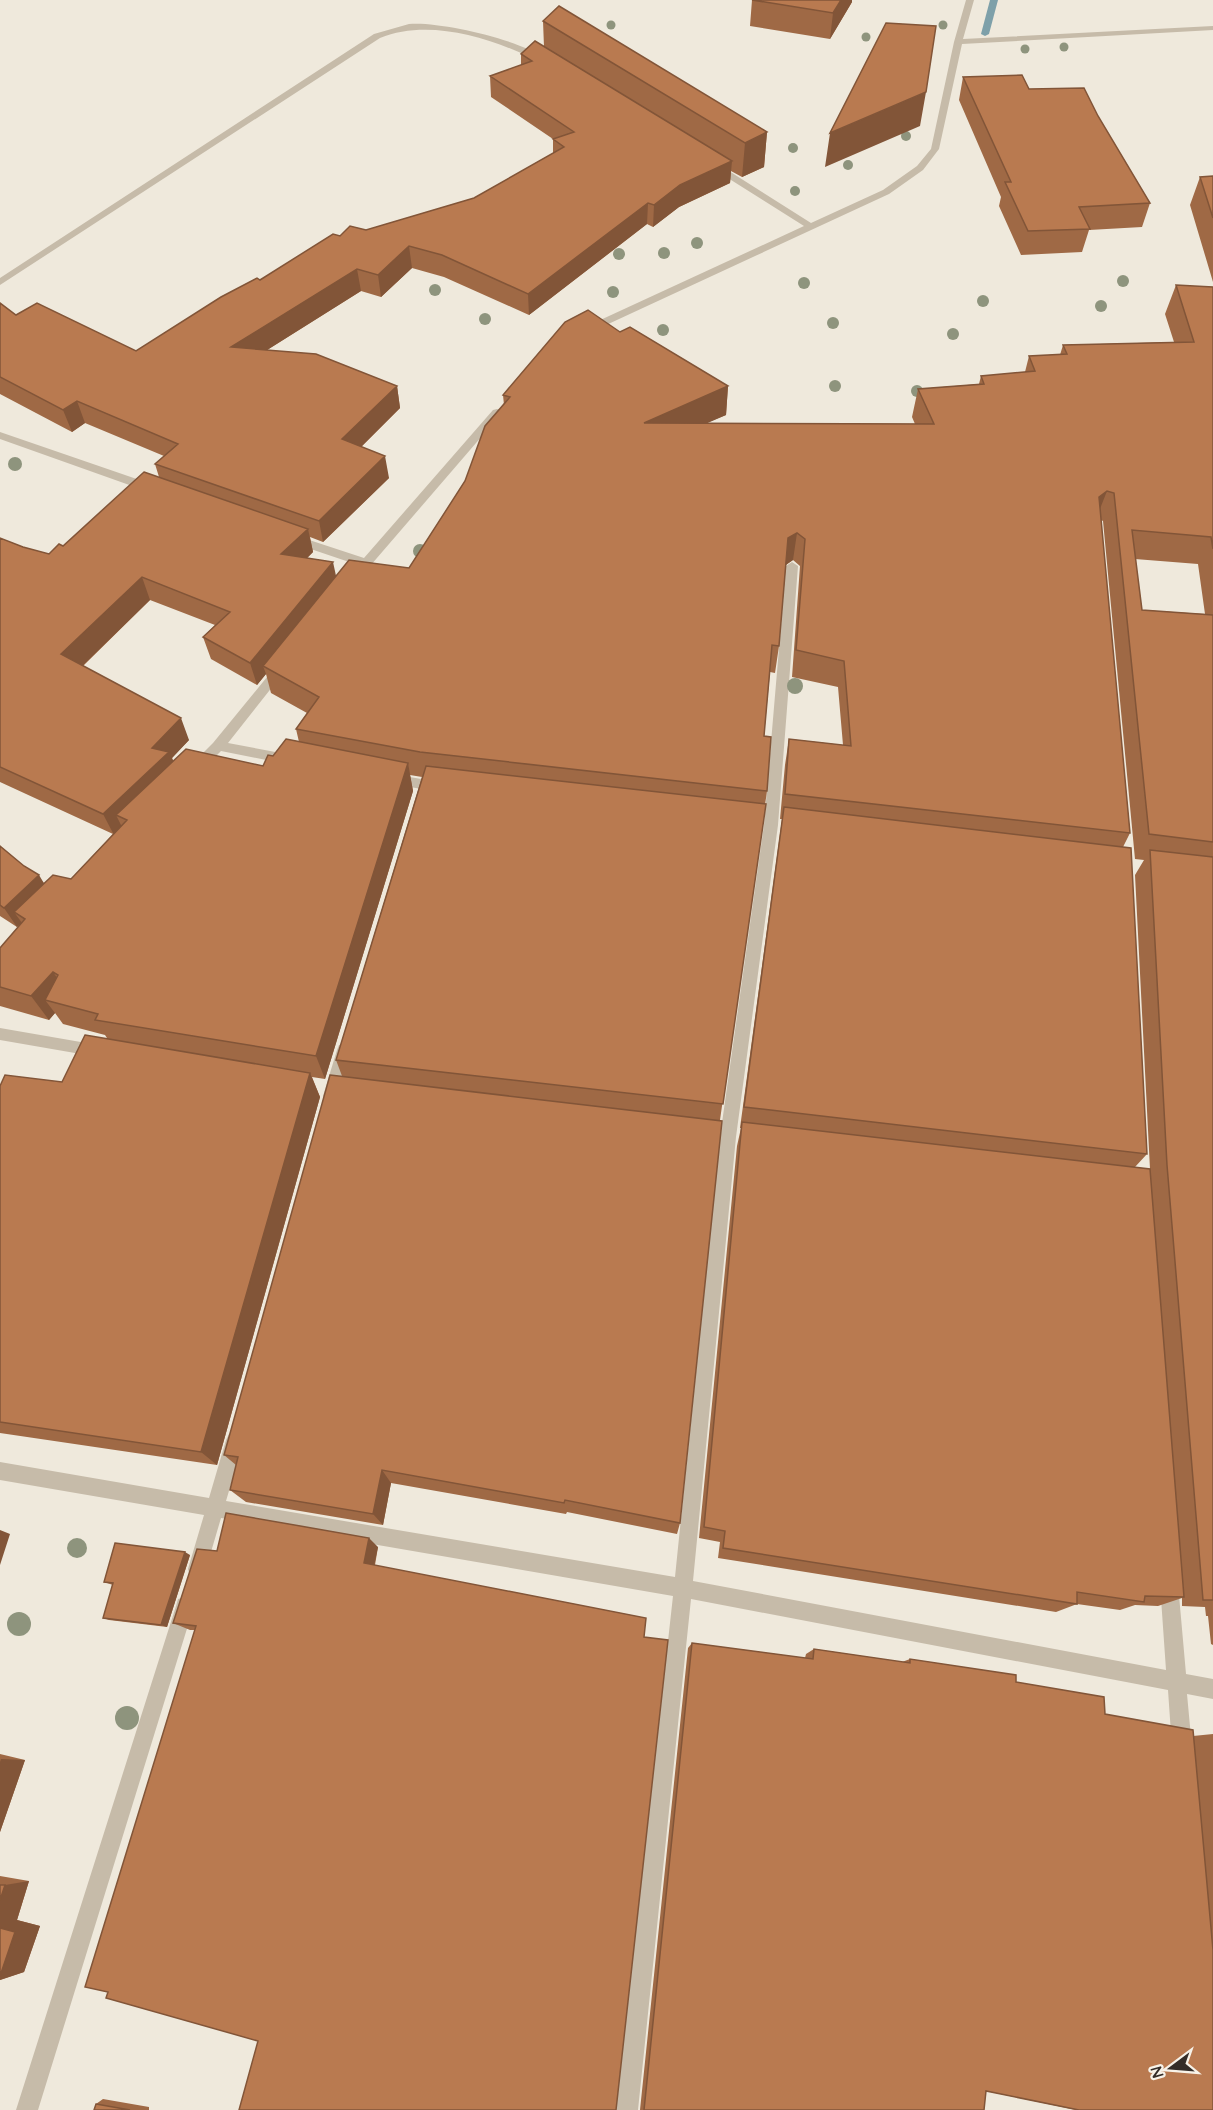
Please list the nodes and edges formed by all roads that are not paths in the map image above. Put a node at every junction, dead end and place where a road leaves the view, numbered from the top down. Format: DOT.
graph roads {
  1 [pos="970,0"];
  2 [pos="1213,28"];
  3 [pos="958,42"];
  4 [pos="552,66"];
  5 [pos="708,162"];
  6 [pos="810,226"];
  7 [pos="0,282"];
  8 [pos="576,336"];
  9 [pos="503,406"];
  10 [pos="0,435"];
  11 [pos="166,493"];
  12 [pos="287,536"];
  13 [pos="365,563"];
  14 [pos="792,566"];
  15 [pos="343,591"];
  16 [pos="284,664"];
  17 [pos="218,746"];
  18 [pos="298,761"];
  19 [pos="378,777"];
  20 [pos="185,778"];
  21 [pos="447,788"];
  22 [pos="0,1034"];
  23 [pos="348,1034"];
  24 [pos="114,1054"];
  25 [pos="326,1113"];
  26 [pos="238,1428"];
  27 [pos="0,1471"];
  28 [pos="216,1507"];
  29 [pos="1167,1564"];
  30 [pos="683,1588"];
  31 [pos="1176,1683"];
  32 [pos="1213,1689"];
  33 [pos="1183,1766"];
  34 [pos="27,2110"];
  35 [pos="627,2110"];
  1 -- 3 [label="street"];
  2 -- 3 [label="street"];
  3 -- 6 [label="street"];
  4 -- 7 [label="street"];
  5 -- 6 [label="street"];
  6 -- 8 [label="street"];
  9 -- 13 [label="street"];
  10 -- 11 [label="street"];
  12 -- 13 [label="street"];
  13 -- 15 [label="street"];
  14 -- 30 [label="street"];
  16 -- 17 [label="street"];
  17 -- 18 [label="street"];
  17 -- 20 [label="street"];
  19 -- 21 [label="street"];
  22 -- 24 [label="street"];
  23 -- 25 [label="street"];
  26 -- 28 [label="street"];
  27 -- 28 [label="street"];
  28 -- 30 [label="street"];
  28 -- 34 [label="street"];
  29 -- 31 [label="street"];
  30 -- 31 [label="street"];
  30 -- 35 [label="street"];
  31 -- 32 [label="street"];
  31 -- 33 [label="street"];
}
